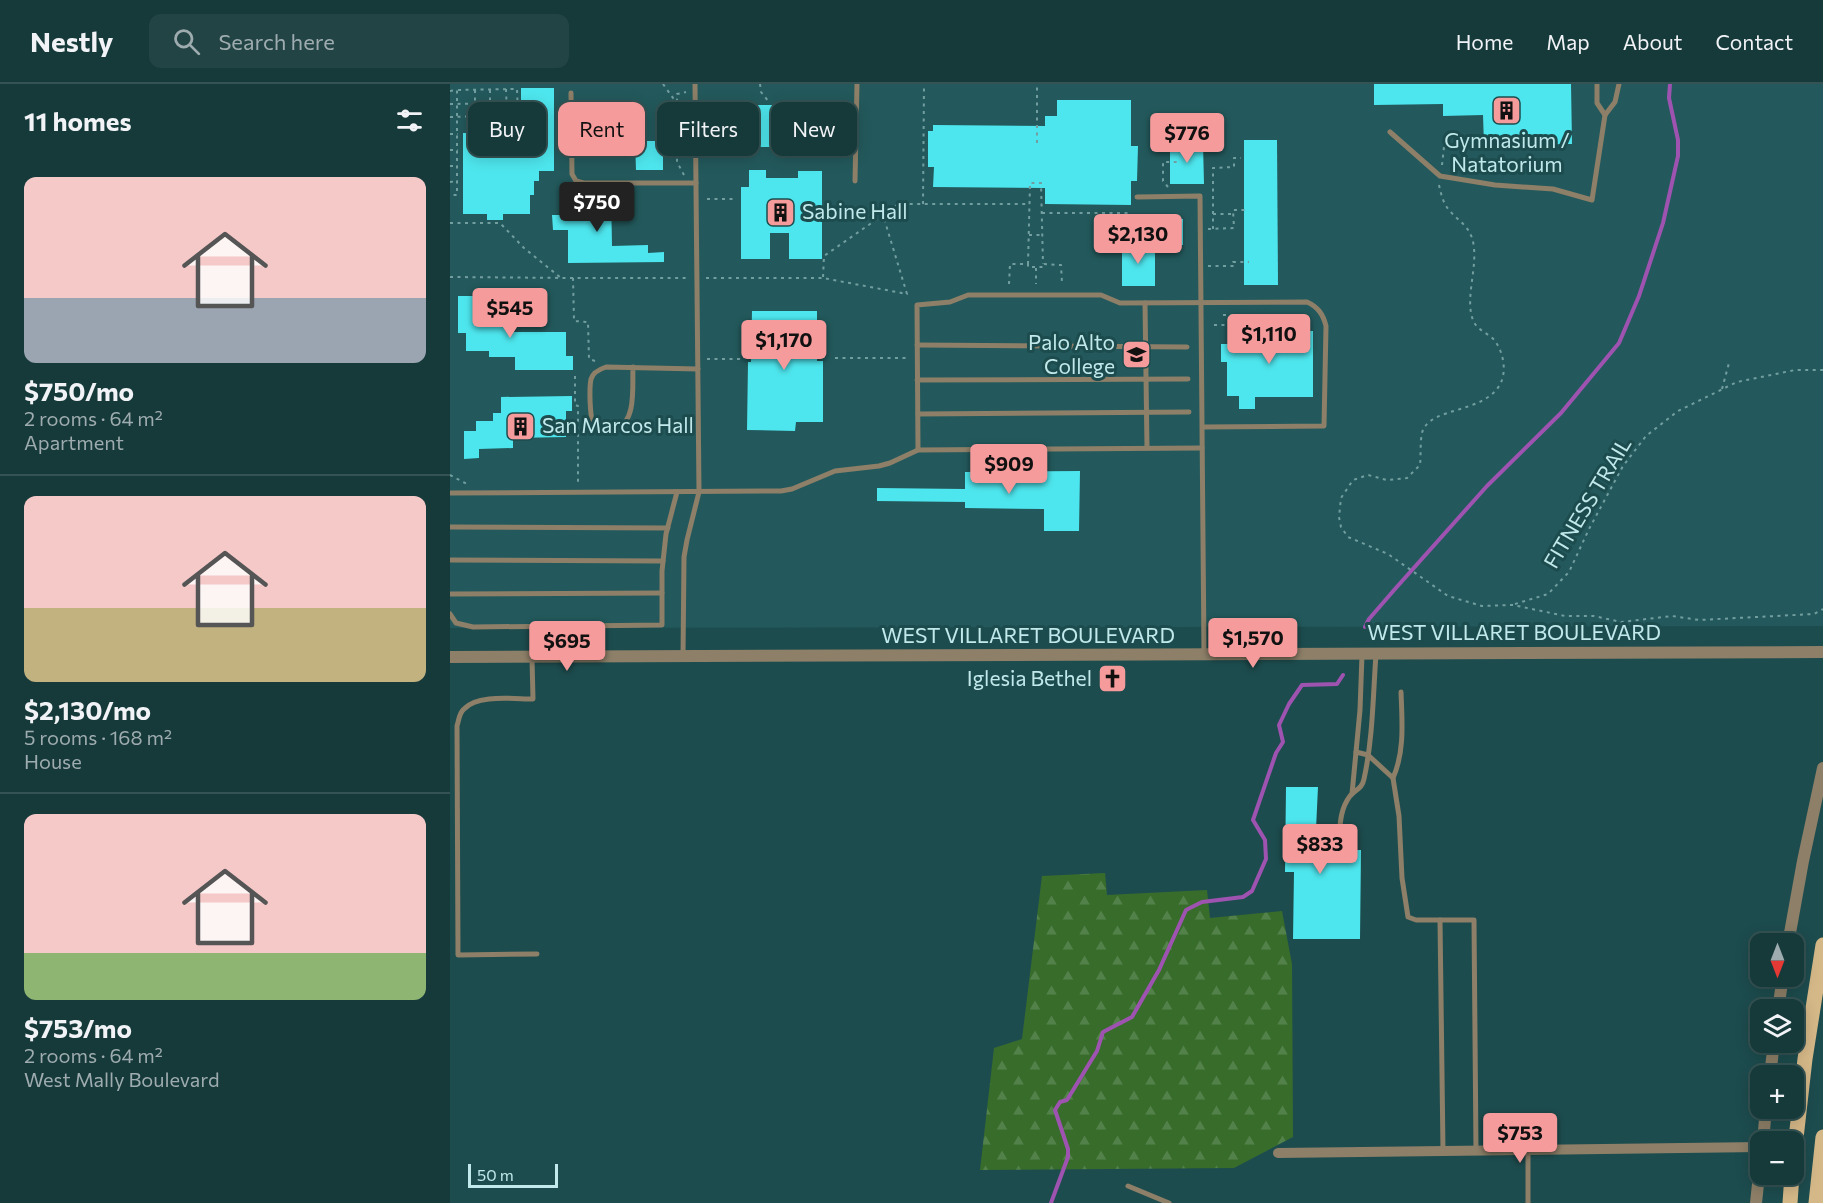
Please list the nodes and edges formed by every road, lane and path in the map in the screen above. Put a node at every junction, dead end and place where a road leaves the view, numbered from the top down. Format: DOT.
graph roads {
  1 [pos="663,84"];
  2 [pos="695,84"];
  3 [pos="760,84"];
  4 [pos="857,84"];
  5 [pos="924,84"];
  6 [pos="1037,84"];
  7 [pos="1597,84"];
  8 [pos="1619,84"];
  9 [pos="506,89"];
  10 [pos="457,90"];
  11 [pos="475,90"];
  12 [pos="490,90"];
  13 [pos="450,91"];
  14 [pos="686,92"];
  15 [pos="571,93"];
  16 [pos="475,102"];
  17 [pos="490,102"];
  18 [pos="507,102"];
  19 [pos="517,102"];
  20 [pos="676,102"];
  21 [pos="678,102"];
  22 [pos="769,102"];
  23 [pos="450,104"];
  24 [pos="458,104"];
  25 [pos="468,104"];
  26 [pos="1605,115"];
  27 [pos="468,116"];
  28 [pos="450,117"];
  29 [pos="458,117"];
  30 [pos="1390,132"];
  31 [pos="450,134"];
  32 [pos="458,134"];
  33 [pos="1037,143"];
  34 [pos="1444,147"];
  35 [pos="450,150"];
  36 [pos="458,150"];
  37 [pos="677,156"];
  38 [pos="1241,158"];
  39 [pos="1177,162"];
  40 [pos="450,166"];
  41 [pos="458,166"];
  42 [pos="1440,176"];
  43 [pos="458,181"];
  44 [pos="855,181"];
  45 [pos="450,182"];
  46 [pos="686,183"];
  47 [pos="696,183"];
  48 [pos="1170,190"];
  49 [pos="450,195"];
  50 [pos="1137,197"];
  51 [pos="707,199"];
  52 [pos="737,199"];
  53 [pos="923,204"];
  54 [pos="1030,204"];
  55 [pos="1249,210"];
  56 [pos="1042,213"];
  57 [pos="1129,213"];
  58 [pos="1213,214"];
  59 [pos="1233,214"];
  60 [pos="883,215"];
  61 [pos="450,223"];
  62 [pos="1201,229"];
  63 [pos="1213,229"];
  64 [pos="1029,235"];
  65 [pos="1043,235"];
  66 [pos="1249,262"];
  67 [pos="1028,264"];
  68 [pos="1043,264"];
  69 [pos="1202,266"];
  70 [pos="1036,267"];
  71 [pos="450,277"];
  72 [pos="561,278"];
  73 [pos="573,278"];
  74 [pos="697,278"];
  75 [pos="823,278"];
  76 [pos="1009,284"];
  77 [pos="1036,284"];
  78 [pos="1062,284"];
  79 [pos="1145,303"];
  80 [pos="1202,303"];
  81 [pos="1223,315"];
  82 [pos="1214,325"];
  83 [pos="1237,325"];
  84 [pos="1302,325"];
  85 [pos="917,345"];
  86 [pos="1146,346"];
  87 [pos="1187,347"];
  88 [pos="836,358"];
  89 [pos="907,358"];
  90 [pos="707,359"];
  91 [pos="742,359"];
  92 [pos="596,361"];
  93 [pos="1729,363"];
  94 [pos="633,367"];
  95 [pos="698,369"];
  96 [pos="1823,370"];
  97 [pos="574,376"];
  98 [pos="1146,379"];
  99 [pos="1188,379"];
  100 [pos="917,380"];
  101 [pos="1722,389"];
  102 [pos="1147,412"];
  103 [pos="1189,412"];
  104 [pos="918,414"];
  105 [pos="1203,427"];
  106 [pos="1147,448"];
  107 [pos="1202,448"];
  108 [pos="918,450"];
  109 [pos="450,475"];
  110 [pos="467,484"];
  111 [pos="676,492"];
  112 [pos="699,492"];
  113 [pos="579,493"];
  114 [pos="450,494"];
  115 [pos="450,527"];
  116 [pos="668,528"];
  117 [pos="450,560"];
  118 [pos="663,561"];
  119 [pos="662,593"];
  120 [pos="450,594"];
  121 [pos="1513,605"];
  122 [pos="1823,609"];
  123 [pos="450,614"];
  124 [pos="1823,651"];
  125 [pos="1204,654"];
  126 [pos="1362,654"];
  127 [pos="1376,654"];
  128 [pos="450,657"];
  129 [pos="532,657"];
  130 [pos="683,657"];
  131 [pos="1401,692"];
  132 [pos="1356,752"];
  133 [pos="1368,755"];
  134 [pos="1823,768"];
  135 [pos="1393,778"];
  136 [pos="1352,794"];
  137 [pos="1339,840"];
  138 [pos="1440,920"];
  139 [pos="1790,933"];
  140 [pos="1823,945"];
  141 [pos="537,954"];
  142 [pos="1797,1131"];
  143 [pos="1823,1137"];
  144 [pos="1750,1148"];
  145 [pos="1476,1150"];
  146 [pos="1528,1150"];
  147 [pos="1443,1151"];
  148 [pos="1278,1153"];
  149 [pos="1758,1185"];
  150 [pos="1791,1185"];
  151 [pos="1128,1186"];
  152 [pos="1169,1203"];
  153 [pos="1528,1203"];
  154 [pos="1756,1203"];
  155 [pos="1790,1203"];
  156 [pos="1816,1203"];
  1 -- 20 [label="path"];
  2 -- 47 [label="lane"];
  3 -- 22 [label="path"];
  4 -- 44 [label="lane"];
  5 -- 53 [label="path"];
  6 -- 33 [label="path"];
  7 -- 26 [label="lane"];
  8 -- 26 [label="lane"];
  9 -- 12 [label="path"];
  9 -- 18 [label="path"];
  9 -- 19 [label="path"];
  10 -- 11 [label="path"];
  10 -- 13 [label="path"];
  10 -- 24 [label="path"];
  11 -- 12 [label="path"];
  11 -- 16 [label="path"];
  12 -- 17 [label="path"];
  14 -- 21 [label="path"];
  15 -- 46 [label="lane"];
  23 -- 24 [label="path"];
  24 -- 25 [label="path"];
  24 -- 29 [label="path"];
  26 -- 42 [label="lane"];
  27 -- 29 [label="path"];
  28 -- 29 [label="path"];
  29 -- 32 [label="path"];
  30 -- 42 [label="lane"];
  31 -- 32 [label="path"];
  32 -- 36 [label="path"];
  34 -- 42 [label="path, FITNESS TRAIL"];
  35 -- 36 [label="path"];
  36 -- 41 [label="path"];
  37 -- 46 [label="path"];
  38 -- 58 [label="path"];
  39 -- 48 [label="path"];
  40 -- 41 [label="path"];
  41 -- 43 [label="path"];
  42 -- 121 [label="path, FITNESS TRAIL"];
  43 -- 45 [label="path"];
  43 -- 49 [label="path"];
  46 -- 47 [label="lane"];
  47 -- 74 [label="lane"];
  50 -- 62 [label="lane"];
  51 -- 52 [label="path"];
  53 -- 54 [label="path"];
  53 -- 60 [label="path"];
  54 -- 56 [label="path"];
  54 -- 64 [label="path"];
  55 -- 59 [label="path"];
  56 -- 57 [label="path"];
  56 -- 65 [label="path"];
  58 -- 59 [label="path"];
  58 -- 63 [label="path"];
  59 -- 63 [label="path"];
  60 -- 75 [label="path"];
  60 -- 75 [label="path"];
  61 -- 72 [label="path"];
  62 -- 63 [label="path"];
  62 -- 69 [label="lane"];
  64 -- 65 [label="path"];
  64 -- 67 [label="path"];
  65 -- 68 [label="path"];
  66 -- 69 [label="path"];
  67 -- 70 [label="path"];
  67 -- 76 [label="path"];
  68 -- 70 [label="path"];
  68 -- 78 [label="path"];
  69 -- 80 [label="lane"];
  70 -- 77 [label="path"];
  71 -- 72 [label="path"];
  72 -- 73 [label="path"];
  73 -- 74 [label="path"];
  73 -- 92 [label="path"];
  74 -- 75 [label="path"];
  74 -- 95 [label="lane"];
  79 -- 80 [label="lane"];
  79 -- 85 [label="lane"];
  79 -- 86 [label="lane"];
  80 -- 105 [label="lane"];
  80 -- 105 [label="lane"];
  81 -- 83 [label="path"];
  82 -- 83 [label="path"];
  83 -- 84 [label="path"];
  85 -- 86 [label="lane"];
  85 -- 100 [label="lane"];
  86 -- 87 [label="lane"];
  86 -- 98 [label="lane"];
  88 -- 89 [label="path"];
  90 -- 91 [label="path"];
  93 -- 101 [label="path"];
  94 -- 94 [label="lane"];
  94 -- 95 [label="lane"];
  95 -- 112 [label="lane"];
  96 -- 101 [label="path, FITNESS TRAIL"];
  97 -- 113 [label="path"];
  98 -- 99 [label="lane"];
  98 -- 100 [label="lane"];
  98 -- 102 [label="lane"];
  100 -- 104 [label="lane"];
  101 -- 121 [label="path, FITNESS TRAIL"];
  102 -- 103 [label="lane"];
  102 -- 104 [label="lane"];
  102 -- 106 [label="lane"];
  104 -- 108 [label="lane"];
  105 -- 107 [label="lane"];
  106 -- 107 [label="lane"];
  106 -- 108 [label="lane"];
  107 -- 125 [label="lane"];
  108 -- 112 [label="lane"];
  109 -- 110 [label="path"];
  111 -- 112 [label="lane"];
  111 -- 113 [label="lane"];
  111 -- 116 [label="lane"];
  112 -- 130 [label="lane"];
  113 -- 114 [label="lane"];
  115 -- 116 [label="lane"];
  116 -- 118 [label="lane"];
  117 -- 118 [label="lane"];
  118 -- 119 [label="lane"];
  119 -- 120 [label="lane"];
  119 -- 123 [label="lane"];
  121 -- 122 [label="path, FITNESS TRAIL"];
  124 -- 127 [label="street, WEST VILLARET BOULEVARD"];
  125 -- 126 [label="street, WEST VILLARET BOULEVARD"];
  125 -- 130 [label="street, WEST VILLARET BOULEVARD"];
  126 -- 127 [label="street, WEST VILLARET BOULEVARD"];
  126 -- 132 [label="lane"];
  127 -- 133 [label="lane"];
  128 -- 129 [label="street, WEST VILLARET BOULEVARD"];
  129 -- 130 [label="street, WEST VILLARET BOULEVARD"];
  129 -- 141 [label="lane"];
  131 -- 135 [label="lane"];
  132 -- 133 [label="lane"];
  132 -- 136 [label="lane"];
  133 -- 135 [label="lane"];
  133 -- 136 [label="lane"];
  134 -- 139 [label="street"];
  135 -- 138 [label="lane"];
  136 -- 137 [label="lane"];
  138 -- 145 [label="lane"];
  138 -- 147 [label="lane"];
  140 -- 142 [label="main road"];
  143 -- 156 [label="main road"];
  144 -- 146 [label="street"];
  145 -- 146 [label="street"];
  145 -- 147 [label="street"];
  146 -- 153 [label="lane"];
  147 -- 148 [label="street"];
  149 -- 154 [label="street"];
  150 -- 155 [label="main road"];
  151 -- 152 [label="lane"];
}
